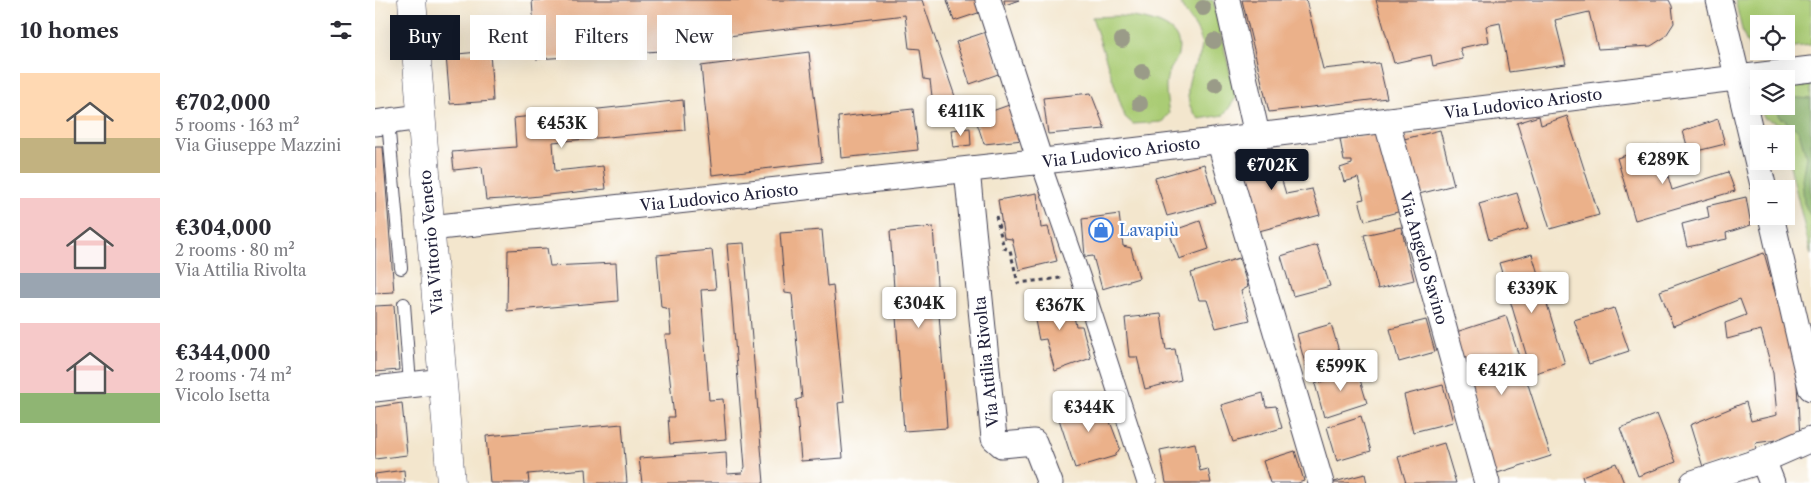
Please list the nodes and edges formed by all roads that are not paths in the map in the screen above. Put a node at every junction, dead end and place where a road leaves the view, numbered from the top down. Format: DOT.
graph roads {
  1 [pos="413,0"];
  2 [pos="988,0"];
  3 [pos="1227,0"];
  4 [pos="1719,0"];
  5 [pos="1811,69"];
  6 [pos="1737,78"];
  7 [pos="421,117"];
  8 [pos="1386,120"];
  9 [pos="381,122"];
  10 [pos="1257,135"];
  11 [pos="1219,140"];
  12 [pos="1040,161"];
  13 [pos="967,170"];
  14 [pos="1762,180"];
  15 [pos="1773,225"];
  16 [pos="430,228"];
  17 [pos="401,268"];
  18 [pos="404,304"];
  19 [pos="443,381"];
  20 [pos="410,384"];
  21 [pos="1811,388"];
  22 [pos="375,389"];
  23 [pos="1811,439"];
  24 [pos="1763,460"];
  25 [pos="451,483"];
  26 [pos="1050,483"];
  27 [pos="1147,483"];
  28 [pos="1321,483"];
  29 [pos="1487,483"];
  30 [pos="1693,483"];
  31 [pos="1772,483"];
  1 -- 7 [label="main road, Via Vittorio Veneto"];
  2 -- 12 [label="street"];
  3 -- 10 [label="street"];
  4 -- 6 [label="street"];
  5 -- 6 [label="street, Via Ludovico Ariosto"];
  6 -- 8 [label="street, Via Ludovico Ariosto"];
  6 -- 14 [label="street"];
  7 -- 9 [label="street"];
  7 -- 16 [label="main road, Via Vittorio Veneto"];
  8 -- 10 [label="street, Via Ludovico Ariosto"];
  8 -- 29 [label="street, Via Angelo Savino"];
  9 -- 17 [label="lane"];
  10 -- 11 [label="street, Via Ludovico Ariosto"];
  11 -- 12 [label="street, Via Ludovico Ariosto"];
  11 -- 28 [label="street"];
  12 -- 13 [label="street, Via Ludovico Ariosto"];
  12 -- 27 [label="street"];
  13 -- 16 [label="street, Via Ludovico Ariosto"];
  13 -- 26 [label="street, Via Attilia Rivolta"];
  15 -- 21 [label="street"];
  16 -- 19 [label="main road, Via Vittorio Veneto"];
  18 -- 20 [label="lane"];
  19 -- 20 [label="street"];
  19 -- 25 [label="main road, Via Vittorio Veneto"];
  20 -- 22 [label="street"];
  23 -- 24 [label="street"];
  24 -- 30 [label="street"];
  24 -- 31 [label="street"];
}
